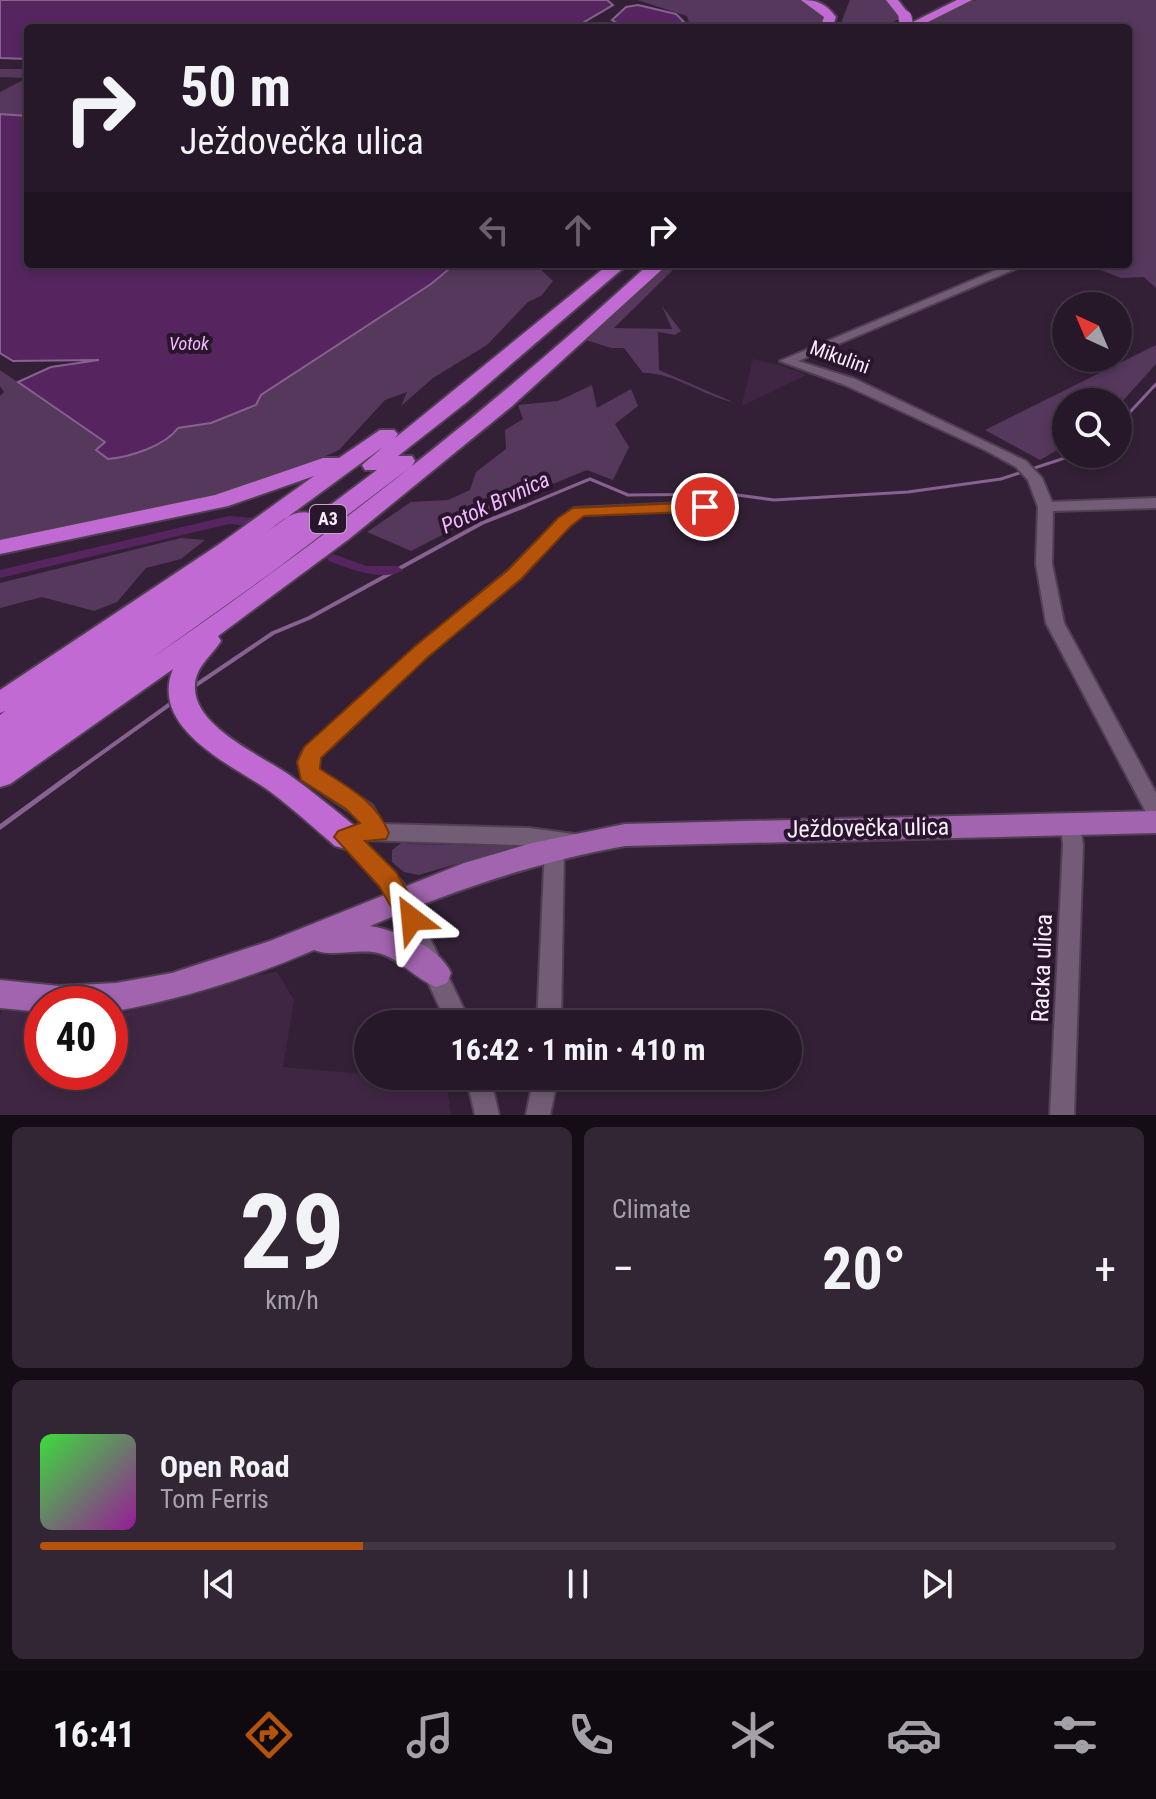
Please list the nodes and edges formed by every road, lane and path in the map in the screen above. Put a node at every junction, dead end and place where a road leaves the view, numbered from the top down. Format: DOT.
graph roads {
  1 [pos="807,0"];
  2 [pos="951,0"];
  3 [pos="966,0"];
  4 [pos="895,2"];
  5 [pos="840,13"];
  6 [pos="829,24"];
  7 [pos="832,24"];
  8 [pos="900,24"];
  9 [pos="905,24"];
  10 [pos="915,24"];
  11 [pos="593,268"];
  12 [pos="614,268"];
  13 [pos="633,268"];
  14 [pos="654,268"];
  15 [pos="1011,268"];
  16 [pos="402,422"];
  17 [pos="1156,503"];
  18 [pos="705,507"];
  19 [pos="1046,507"];
  20 [pos="0,547"];
  21 [pos="259,593"];
  22 [pos="0,703"];
  23 [pos="0,729"];
  24 [pos="0,751"];
  25 [pos="0,776"];
  26 [pos="1156,812"];
  27 [pos="1156,822"];
  28 [pos="1071,824"];
  29 [pos="378,833"];
  30 [pos="346,837"];
  31 [pos="567,846"];
  32 [pos="402,900"];
  33 [pos="291,947"];
  34 [pos="436,973"];
  35 [pos="0,994"];
  36 [pos="453,1010"];
  37 [pos="550,1010"];
  38 [pos="481,1090"];
  39 [pos="543,1090"];
  40 [pos="487,1115"];
  41 [pos="538,1115"];
  42 [pos="1062,1115"];
  1 -- 6 [label="highway"];
  2 -- 8 [label="highway"];
  3 -- 10 [label="highway"];
  4 -- 9 [label="highway, bridge"];
  5 -- 7 [label="highway"];
  11 -- 16 [label="highway"];
  12 -- 23 [label="highway, A3"];
  13 -- 24 [label="highway, A3"];
  14 -- 21 [label="highway"];
  15 -- 19 [label="street, Mikulini"];
  16 -- 20 [label="highway"];
  16 -- 22 [label="highway"];
  17 -- 19 [label="street"];
  18 -- 29 [label="street"];
  19 -- 26 [label="street"];
  21 -- 25 [label="highway"];
  21 -- 30 [label="highway"];
  27 -- 28 [label="main road, Ježdovečka ulica"];
  28 -- 31 [label="main road, Ježdovečka ulica"];
  28 -- 42 [label="street, Racka ulica"];
  29 -- 30 [label="street, Ježdovečka ulica"];
  29 -- 31 [label="street, Ježdovečka ulica"];
  30 -- 32 [label="street"];
  31 -- 32 [label="main road, Ježdovečka ulica"];
  31 -- 37 [label="street"];
  32 -- 33 [label="main road, Ježdovečka ulica"];
  32 -- 34 [label="street"];
  33 -- 34 [label="main road"];
  33 -- 35 [label="main road, Ježdovečka ulica"];
  34 -- 36 [label="street"];
  38 -- 40 [label="street"];
  39 -- 41 [label="street"];
}
